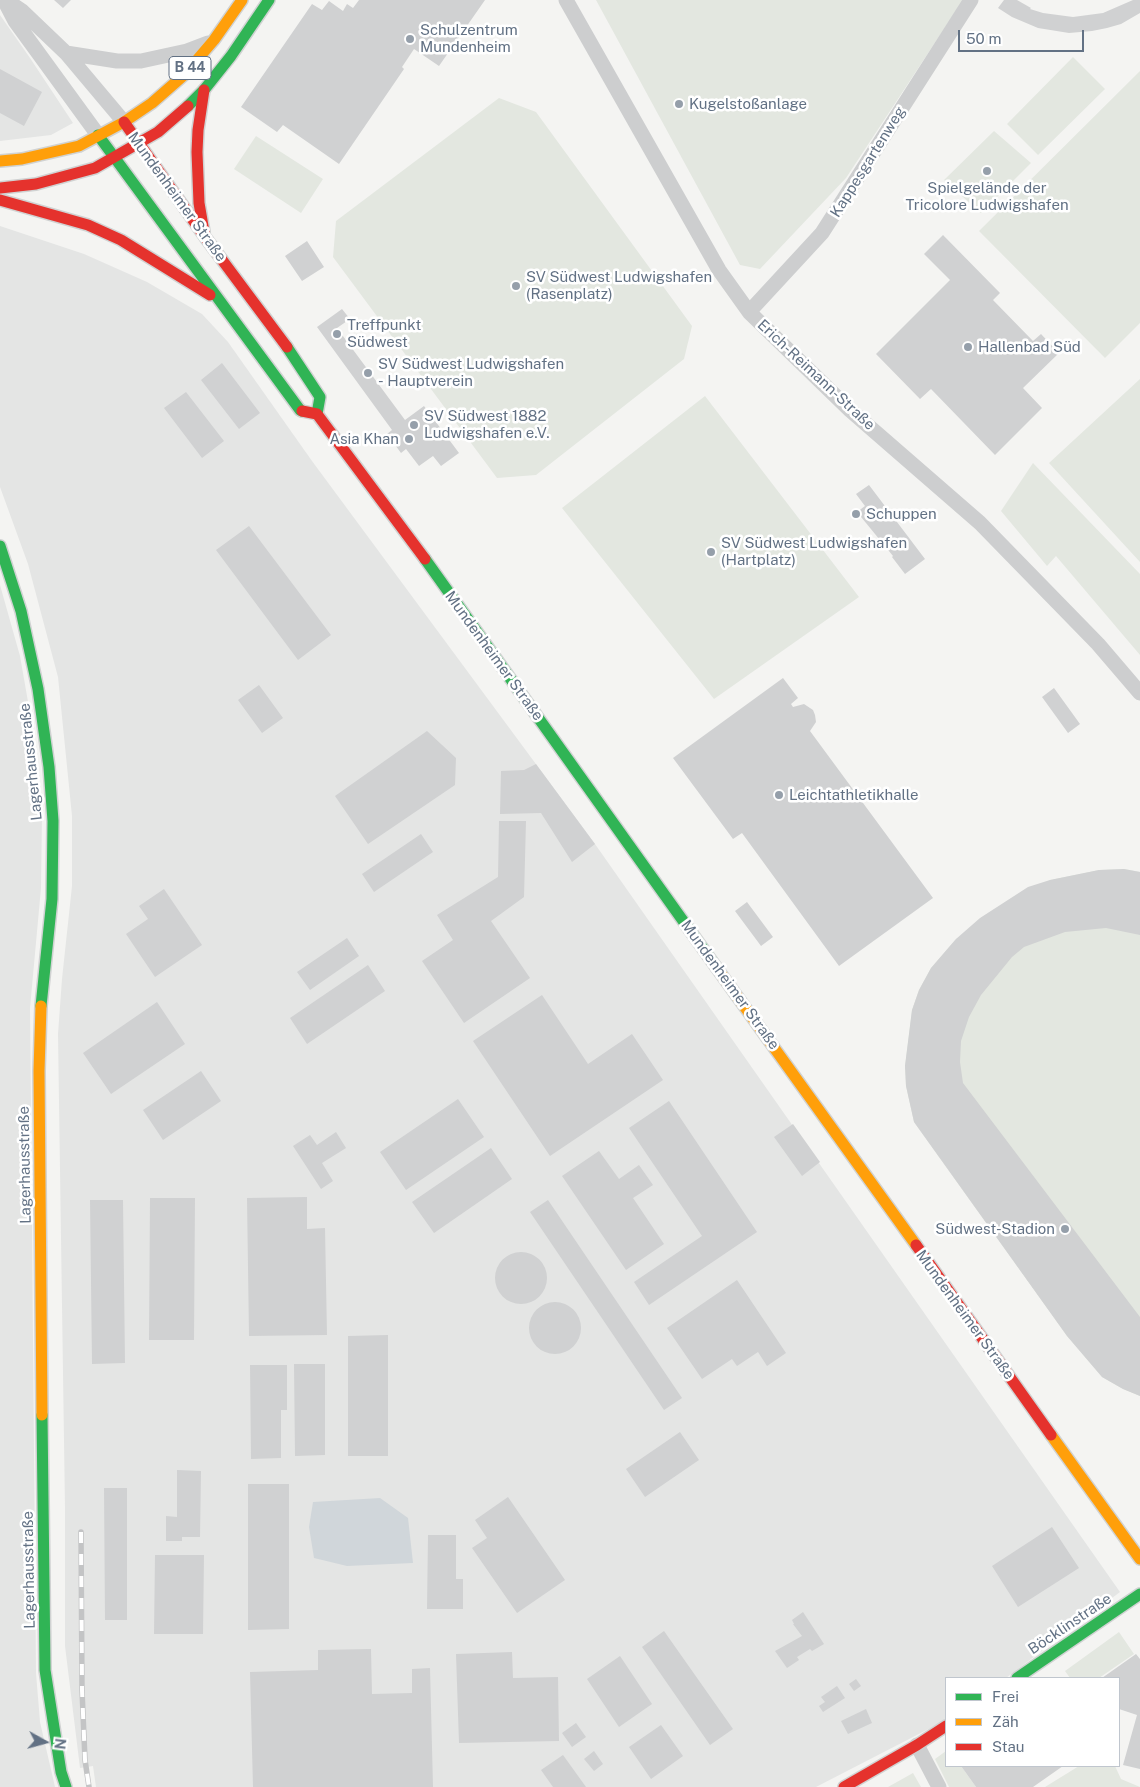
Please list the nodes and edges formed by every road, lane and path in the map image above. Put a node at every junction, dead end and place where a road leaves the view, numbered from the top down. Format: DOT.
graph roads {
  1 [pos="5,0"];
  2 [pos="242,0"];
  3 [pos="269,0"];
  4 [pos="566,0"];
  5 [pos="971,0"];
  6 [pos="214,40"];
  7 [pos="66,53"];
  8 [pos="204,90"];
  9 [pos="124,122"];
  10 [pos="98,136"];
  11 [pos="139,144"];
  12 [pos="115,158"];
  13 [pos="0,161"];
  14 [pos="0,188"];
  15 [pos="0,200"];
  16 [pos="205,237"];
  17 [pos="225,306"];
  18 [pos="749,312"];
  19 [pos="317,414"];
  20 [pos="0,546"];
  21 [pos="1140,693"];
  22 [pos="1140,1559"];
  23 [pos="1140,1594"];
  24 [pos="1018,1677"];
  25 [pos="945,1727"];
  26 [pos="917,1745"];
  27 [pos="66,1787"];
  28 [pos="844,1787"];
  29 [pos="939,1787"];
  1 -- 7 [label="street, Mundenheimer Straße"];
  1 -- 10 [label="street, Mundenheimer Straße"];
  2 -- 6 [label="street, B 44"];
  3 -- 8 [label="street, B 44"];
  4 -- 18 [label="street, Erich-Reimann-Straße"];
  5 -- 18 [label="street, Kappesgartenweg"];
  6 -- 7 [label="street"];
  6 -- 9 [label="street, B 44"];
  7 -- 9 [label="street, Mundenheimer Straße"];
  8 -- 11 [label="street, B 44"];
  8 -- 16 [label="street"];
  9 -- 10 [label="street, B 44"];
  9 -- 11 [label="street, Mundenheimer Straße"];
  10 -- 12 [label="street, Mundenheimer Straße"];
  10 -- 13 [label="street, B 44"];
  11 -- 12 [label="street, B 44"];
  11 -- 16 [label="street, Mundenheimer Straße"];
  12 -- 14 [label="street, B 44"];
  12 -- 17 [label="street, Mundenheimer Straße"];
  15 -- 17 [label="street"];
  16 -- 19 [label="street, Mundenheimer Straße"];
  17 -- 19 [label="street, Mundenheimer Straße"];
  18 -- 21 [label="street, Erich-Reimann-Straße"];
  19 -- 22 [label="street, Mundenheimer Straße"];
  20 -- 27 [label="street, Lagerhausstraße"];
  23 -- 24 [label="street, Böcklinstraße"];
  25 -- 26 [label="street"];
  26 -- 28 [label="street"];
  26 -- 29 [label="street"];
}
